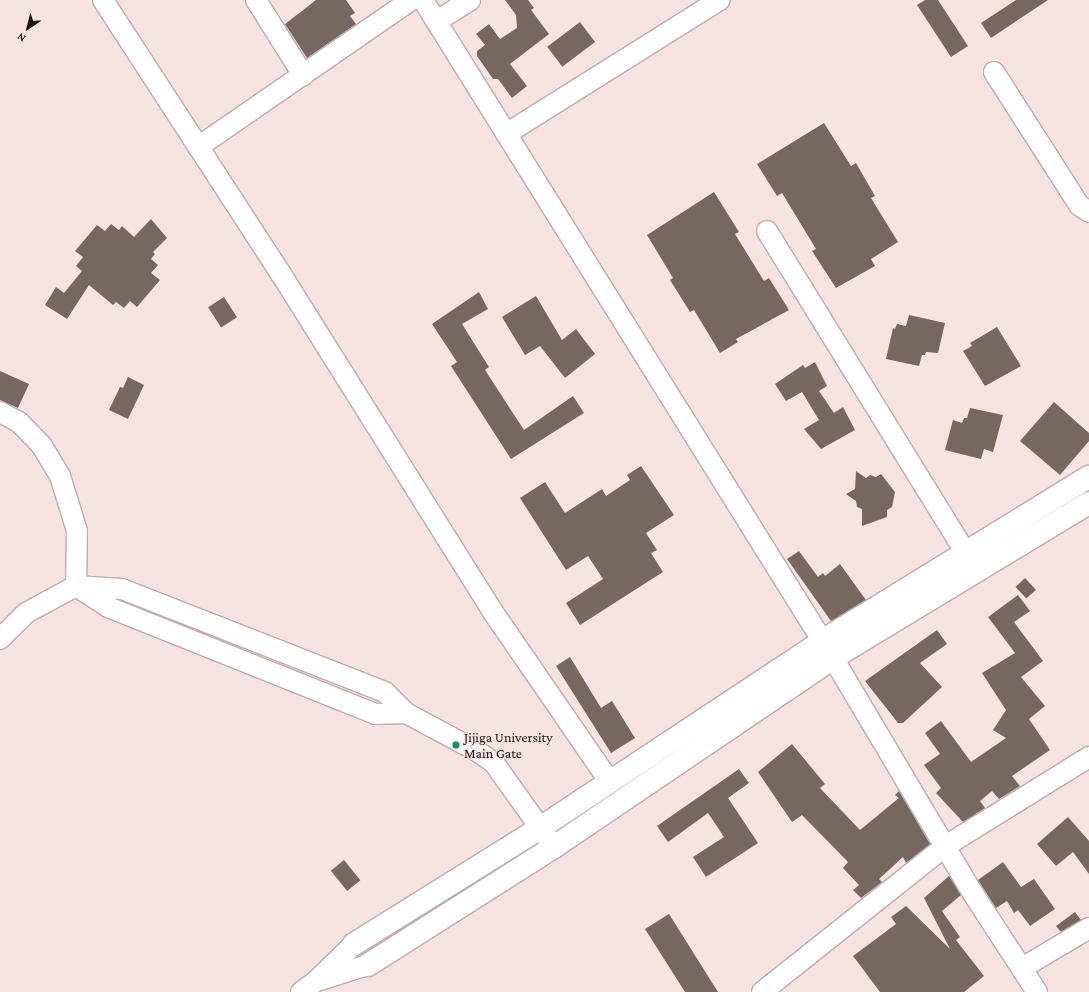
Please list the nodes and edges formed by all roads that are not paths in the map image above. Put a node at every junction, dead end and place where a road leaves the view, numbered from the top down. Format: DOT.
graph roads {
  1 [pos="104,0"];
  2 [pos="256,0"];
  3 [pos="411,0"];
  4 [pos="423,0"];
  5 [pos="470,0"];
  6 [pos="720,0"];
  7 [pos="436,21"];
  8 [pos="994,72"];
  9 [pos="303,75"];
  10 [pos="506,134"];
  11 [pos="198,147"];
  12 [pos="1089,212"];
  13 [pos="767,231"];
  14 [pos="0,412"];
  15 [pos="1089,477"];
  16 [pos="1089,503"];
  17 [pos="966,553"];
  18 [pos="76,586"];
  19 [pos="0,639"];
  20 [pos="828,649"];
  21 [pos="1089,757"];
  22 [pos="610,782"];
  23 [pos="540,828"];
  24 [pos="554,847"];
  25 [pos="944,847"];
  26 [pos="1089,928"];
  27 [pos="354,944"];
  28 [pos="368,965"];
  29 [pos="1022,968"];
  30 [pos="309,987"];
  31 [pos="762,992"];
  32 [pos="1037,992"];
  1 -- 11 [label="street"];
  2 -- 9 [label="street"];
  3 -- 9 [label="street"];
  4 -- 7 [label="street"];
  5 -- 7 [label="street"];
  6 -- 10 [label="street"];
  7 -- 10 [label="street"];
  8 -- 12 [label="street"];
  9 -- 11 [label="street"];
  10 -- 20 [label="street"];
  11 -- 22 [label="street"];
  13 -- 17 [label="street"];
  14 -- 18 [label="street"];
  15 -- 17 [label="main road"];
  16 -- 20 [label="main road"];
  17 -- 20 [label="main road"];
  18 -- 19 [label="street"];
  18 -- 23 [label="street"];
  20 -- 22 [label="main road"];
  20 -- 24 [label="main road"];
  20 -- 25 [label="street"];
  21 -- 25 [label="street"];
  22 -- 23 [label="main road"];
  23 -- 24 [label="street"];
  23 -- 27 [label="main road"];
  24 -- 28 [label="main road"];
  25 -- 29 [label="street"];
  25 -- 31 [label="street"];
  26 -- 29 [label="street"];
  27 -- 30 [label="street"];
  28 -- 30 [label="street"];
  29 -- 32 [label="street"];
}
